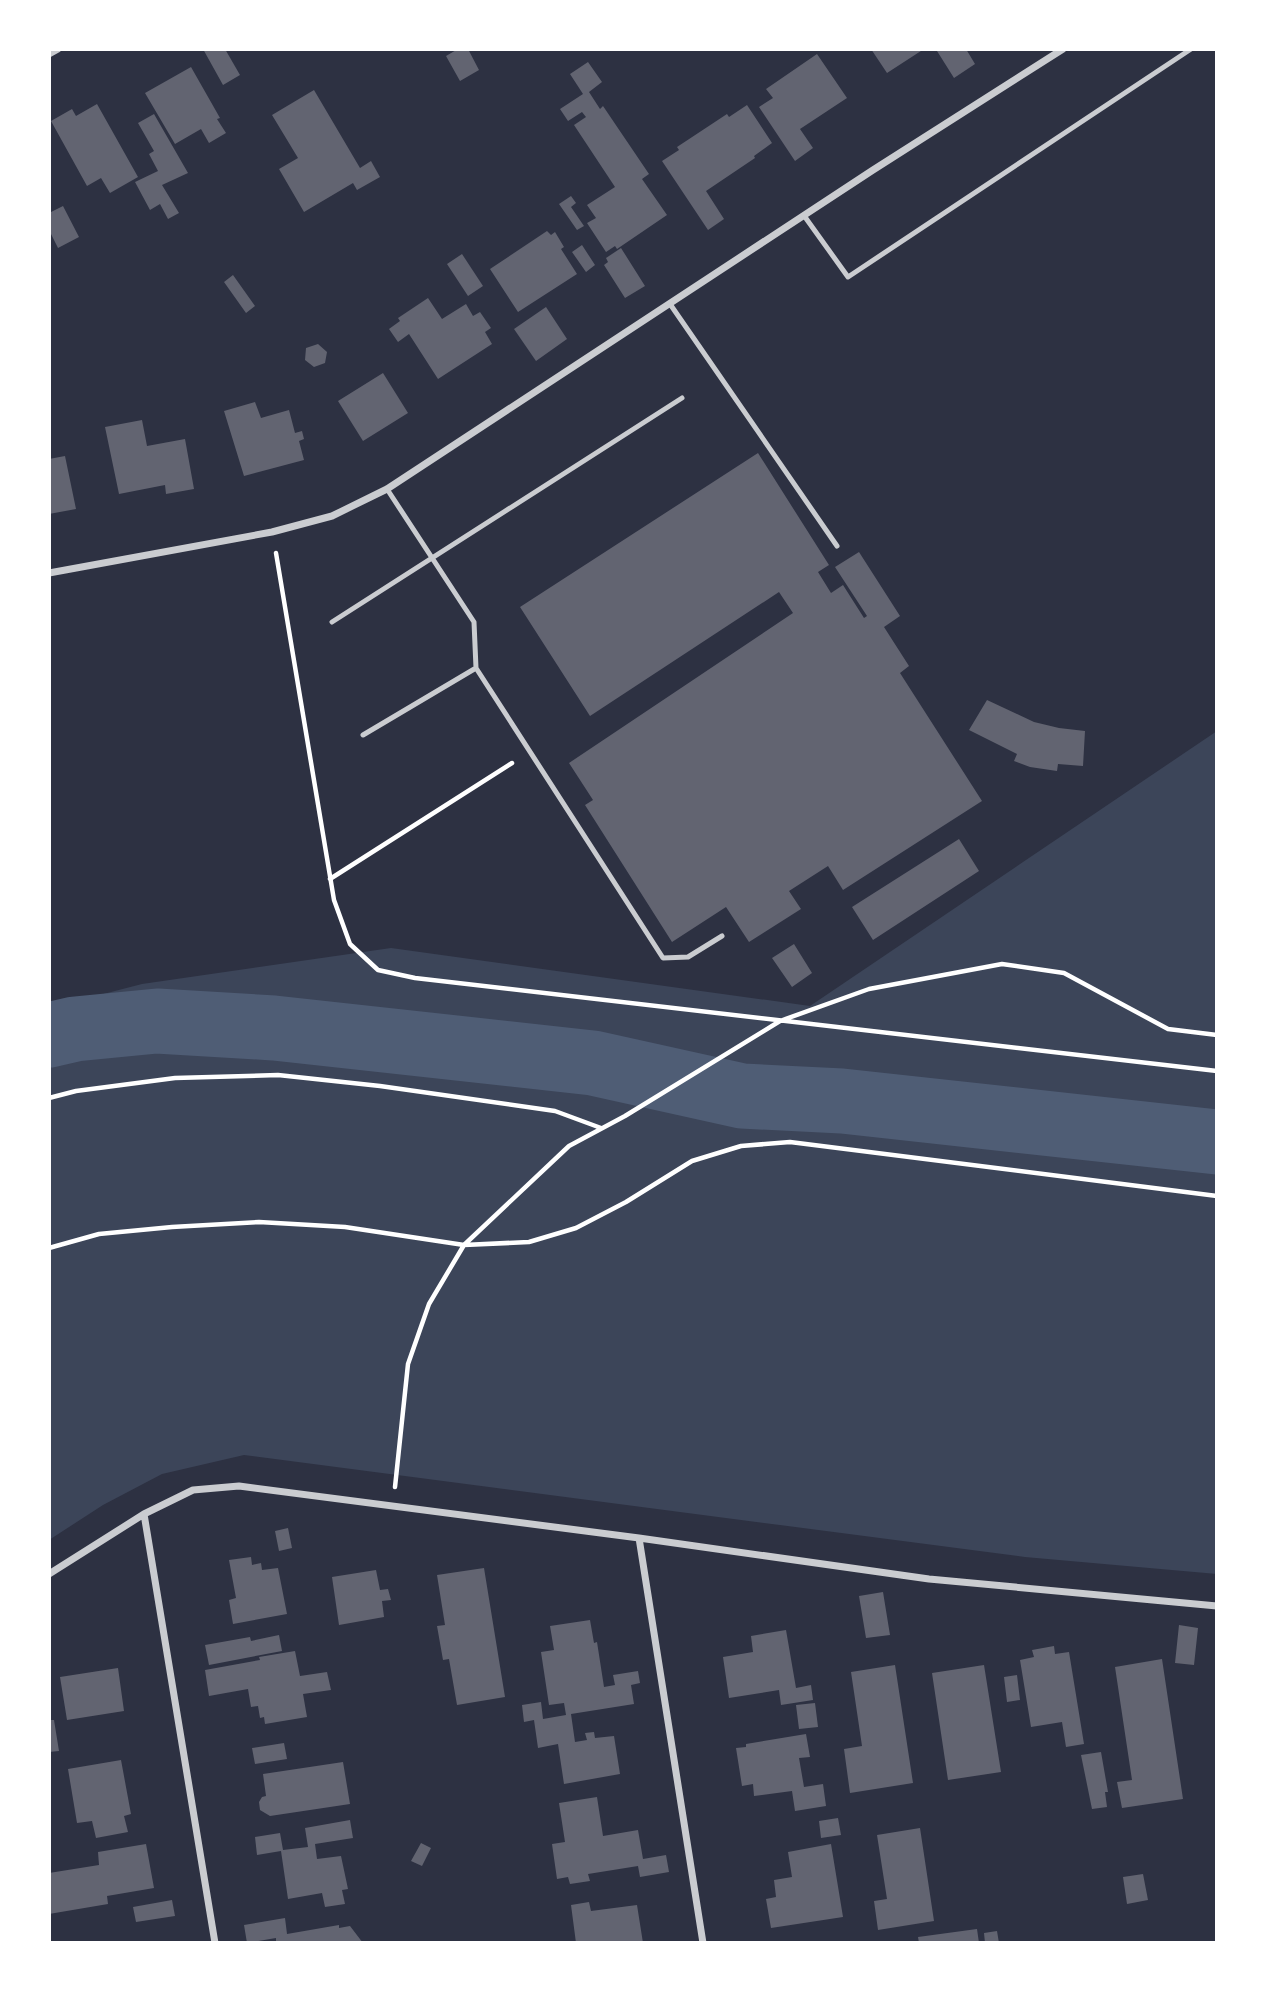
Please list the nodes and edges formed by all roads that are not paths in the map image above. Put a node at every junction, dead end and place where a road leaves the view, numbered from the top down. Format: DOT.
graph roads {
  1 [pos="58,49"];
  2 [pos="1063,49"];
  3 [pos="1191,49"];
  4 [pos="49,54"];
  5 [pos="805,217"];
  6 [pos="670,304"];
  7 [pos="682,398"];
  8 [pos="387,489"];
  9 [pos="837,546"];
  10 [pos="432,558"];
  11 [pos="49,573"];
  12 [pos="332,622"];
  13 [pos="476,668"];
  14 [pos="363,736"];
  15 [pos="723,936"];
  16 [pos="144,1514"];
  17 [pos="639,1538"];
  18 [pos="49,1574"];
  19 [pos="1217,1606"];
  20 [pos="215,1943"];
  21 [pos="703,1943"];
  1 -- 4 [label="street"];
  2 -- 5 [label="street"];
  3 -- 5 [label="lane"];
  5 -- 6 [label="street"];
  6 -- 8 [label="street"];
  6 -- 9 [label="lane"];
  7 -- 10 [label="lane"];
  8 -- 10 [label="lane"];
  8 -- 11 [label="street"];
  10 -- 12 [label="lane"];
  10 -- 13 [label="lane"];
  13 -- 14 [label="lane"];
  13 -- 15 [label="lane"];
  16 -- 17 [label="street"];
  16 -- 18 [label="street"];
  16 -- 20 [label="street"];
  17 -- 19 [label="street"];
  17 -- 21 [label="street"];
}
